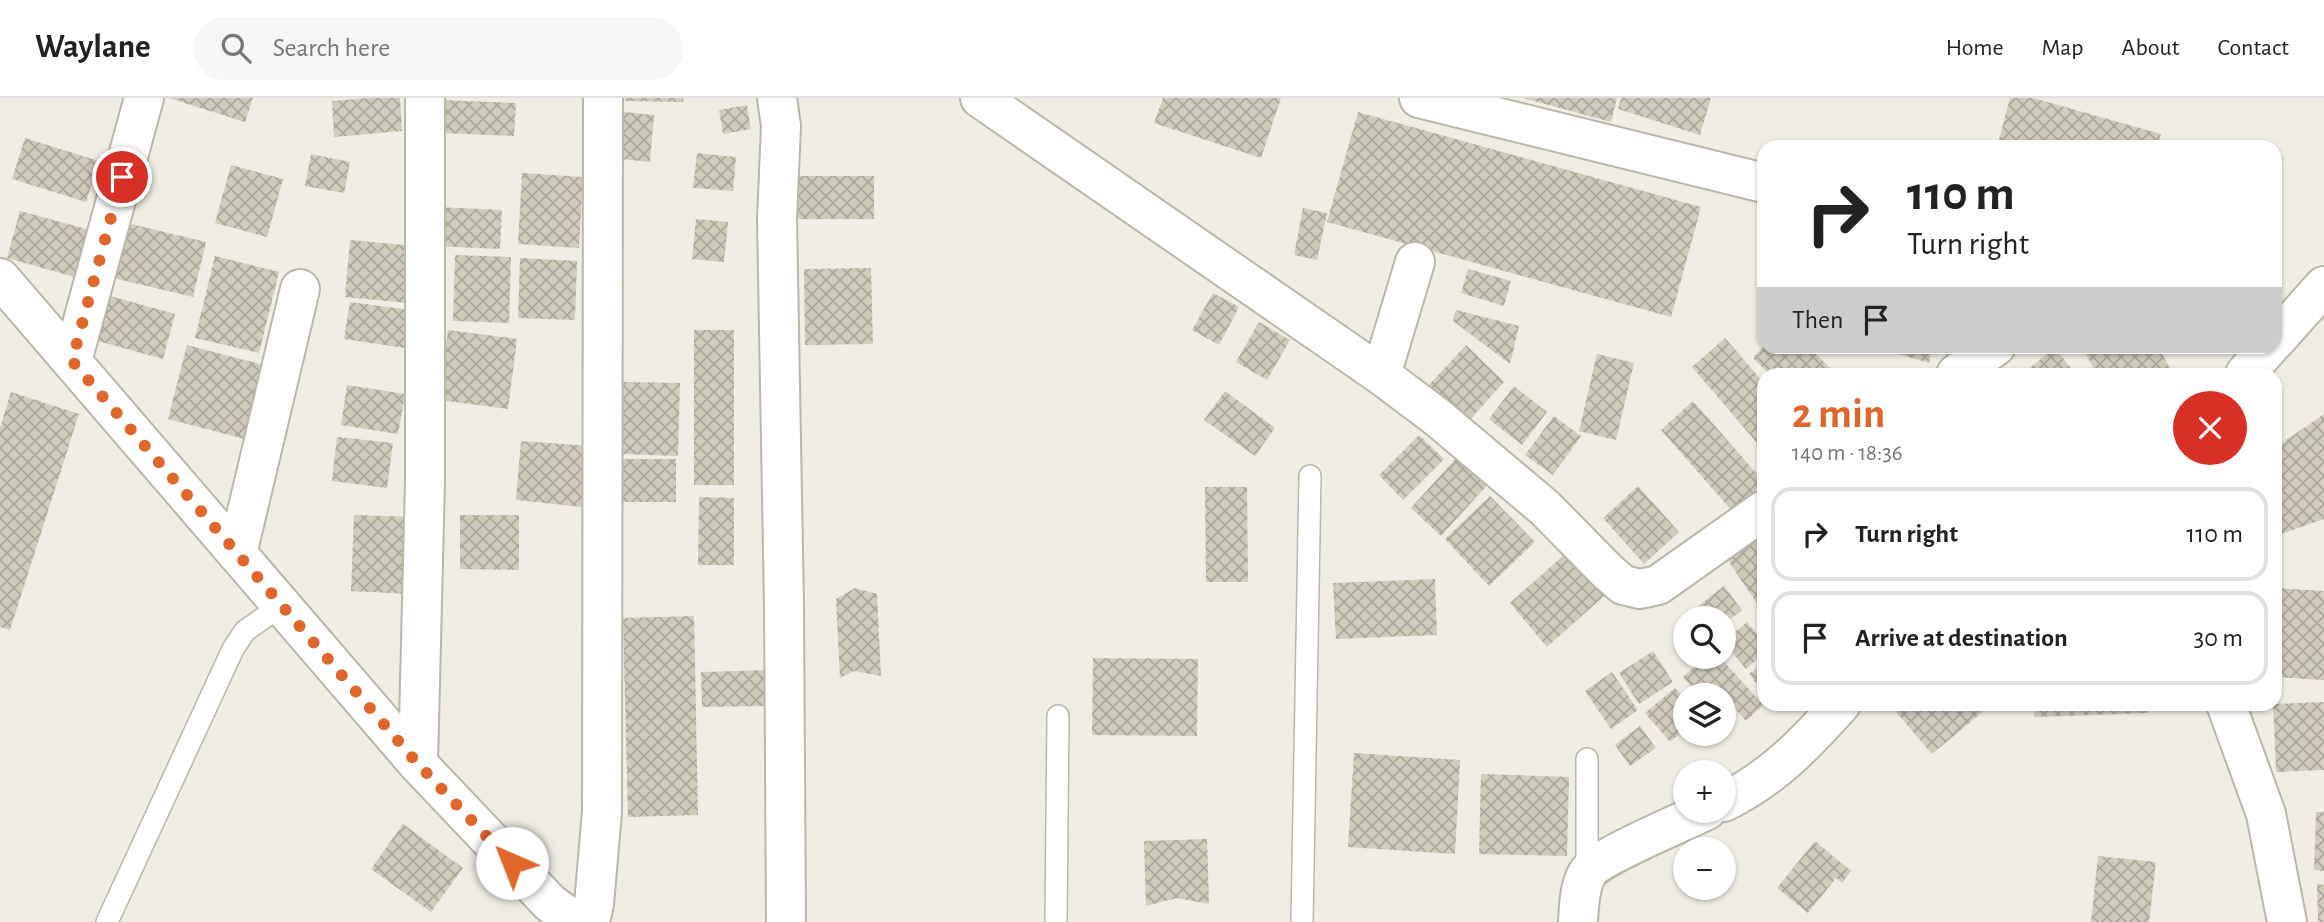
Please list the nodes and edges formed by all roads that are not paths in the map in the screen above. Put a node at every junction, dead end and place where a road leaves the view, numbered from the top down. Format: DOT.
graph roads {
  1 [pos="144,98"];
  2 [pos="425,98"];
  3 [pos="603,98"];
  4 [pos="777,98"];
  5 [pos="980,98"];
  6 [pos="1419,98"];
  7 [pos="1757,181"];
  8 [pos="1415,262"];
  9 [pos="0,278"];
  10 [pos="2324,286"];
  11 [pos="300,289"];
  12 [pos="2282,324"];
  13 [pos="1985,354"];
  14 [pos="2263,354"];
  15 [pos="72,361"];
  16 [pos="1965,368"];
  17 [pos="2250,368"];
  18 [pos="1381,374"];
  19 [pos="1310,476"];
  20 [pos="1757,515"];
  21 [pos="237,554"];
  22 [pos="282,605"];
  23 [pos="1835,711"];
  24 [pos="2229,711"];
  25 [pos="1058,716"];
  26 [pos="1587,759"];
  27 [pos="418,764"];
  28 [pos="1736,795"];
  29 [pos="1680,823"];
  30 [pos="1587,872"];
  31 [pos="107,922"];
  32 [pos="576,922"];
  33 [pos="590,922"];
  34 [pos="786,922"];
  35 [pos="1056,922"];
  36 [pos="1302,922"];
  37 [pos="1578,922"];
  38 [pos="2287,922"];
  1 -- 15 [label="street"];
  2 -- 27 [label="street"];
  3 -- 33 [label="street"];
  4 -- 34 [label="street"];
  5 -- 18 [label="street"];
  6 -- 7 [label="street"];
  8 -- 18 [label="street"];
  9 -- 15 [label="street"];
  10 -- 12 [label="street"];
  11 -- 21 [label="street"];
  13 -- 16 [label="street"];
  14 -- 17 [label="street"];
  15 -- 21 [label="street"];
  18 -- 20 [label="street"];
  19 -- 36 [label="lane"];
  21 -- 22 [label="street"];
  22 -- 27 [label="street"];
  22 -- 31 [label="lane"];
  23 -- 28 [label="street"];
  24 -- 38 [label="street"];
  25 -- 35 [label="lane"];
  26 -- 30 [label="lane"];
  27 -- 32 [label="street"];
  29 -- 30 [label="street"];
  30 -- 37 [label="street"];
}
